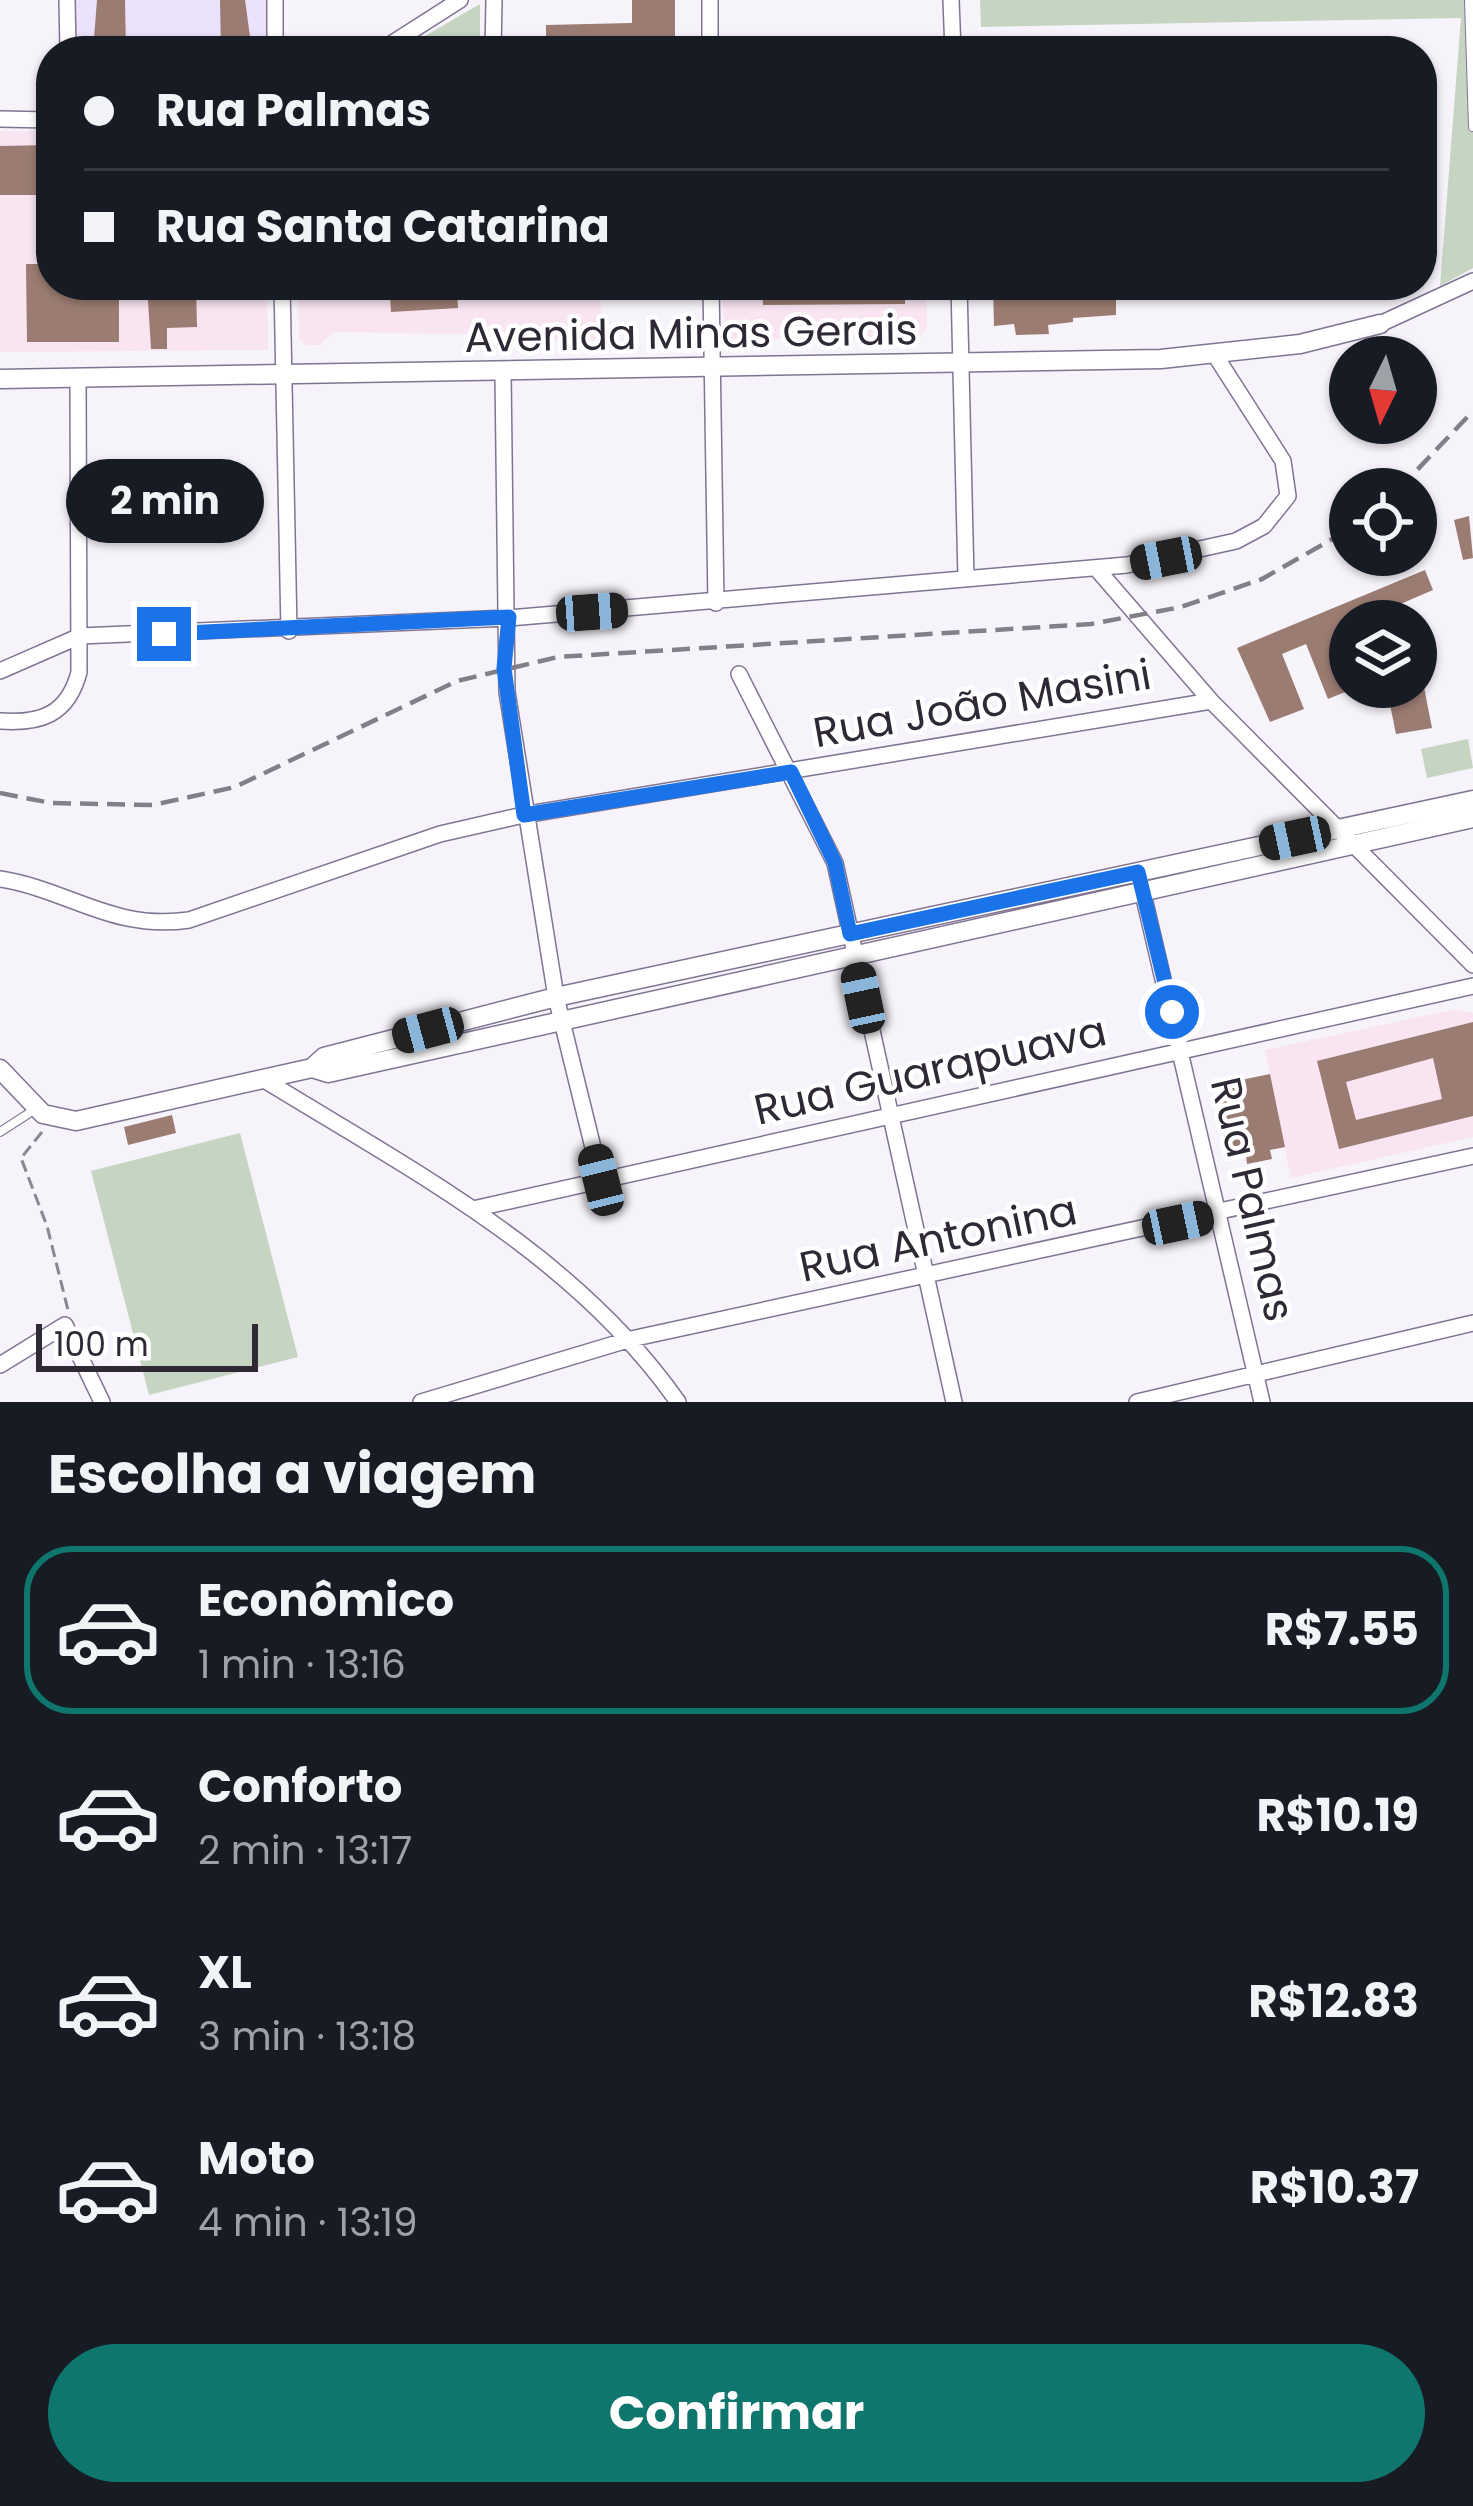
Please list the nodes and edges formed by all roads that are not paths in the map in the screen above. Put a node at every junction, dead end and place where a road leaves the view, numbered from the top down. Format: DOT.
graph roads {
  1 [pos="67,0"];
  2 [pos="275,0"];
  3 [pos="460,0"];
  4 [pos="494,0"];
  5 [pos="710,0"];
  6 [pos="951,0"];
  7 [pos="1469,0"];
  8 [pos="1471,23"];
  9 [pos="68,36"];
  10 [pos="275,36"];
  11 [pos="404,36"];
  12 [pos="493,36"];
  13 [pos="710,36"];
  14 [pos="952,36"];
  15 [pos="0,119"];
  16 [pos="36,120"];
  17 [pos="1473,127"];
  18 [pos="1473,281"];
  19 [pos="1437,298"];
  20 [pos="283,300"];
  21 [pos="711,300"];
  22 [pos="959,300"];
  23 [pos="1432,300"];
  24 [pos="1380,324"];
  25 [pos="1215,356"];
  26 [pos="961,364"];
  27 [pos="711,370"];
  28 [pos="503,373"];
  29 [pos="286,376"];
  30 [pos="0,379"];
  31 [pos="78,379"];
  32 [pos="1096,568"];
  33 [pos="966,579"];
  34 [pos="716,603"];
  35 [pos="509,617"];
  36 [pos="289,631"];
  37 [pos="80,636"];
  38 [pos="0,671"];
  39 [pos="739,674"];
  40 [pos="1211,701"];
  41 [pos="0,721"];
  42 [pos="791,772"];
  43 [pos="1472,809"];
  44 [pos="524,815"];
  45 [pos="1334,830"];
  46 [pos="1353,846"];
  47 [pos="1138,872"];
  48 [pos="0,879"];
  49 [pos="1144,894"];
  50 [pos="850,934"];
  51 [pos="855,959"];
  52 [pos="1473,965"];
  53 [pos="1473,986"];
  54 [pos="556,997"];
  55 [pos="562,1020"];
  56 [pos="1182,1051"];
  57 [pos="312,1068"];
  58 [pos="0,1069"];
  59 [pos="263,1079"];
  60 [pos="37,1108"];
  61 [pos="888,1116"];
  62 [pos="0,1132"];
  63 [pos="1473,1156"];
  64 [pos="601,1180"];
  65 [pos="473,1209"];
  66 [pos="1220,1214"];
  67 [pos="927,1277"];
  68 [pos="1473,1323"];
  69 [pos="632,1339"];
  70 [pos="0,1365"];
  71 [pos="1256,1376"];
  72 [pos="102,1402"];
  73 [pos="421,1402"];
  74 [pos="678,1402"];
  75 [pos="954,1402"];
  76 [pos="1137,1402"];
  77 [pos="1262,1402"];
  1 -- 9 [label="street"];
  2 -- 10 [label="street"];
  3 -- 11 [label="street"];
  4 -- 12 [label="street"];
  5 -- 13 [label="street"];
  6 -- 14 [label="street"];
  7 -- 8 [label="lane"];
  8 -- 17 [label="lane"];
  15 -- 16 [label="street"];
  18 -- 19 [label="street"];
  20 -- 29 [label="street"];
  21 -- 27 [label="street"];
  22 -- 26 [label="street"];
  23 -- 24 [label="street"];
  24 -- 25 [label="street, Avenida Minas Gerais"];
  25 -- 26 [label="street, Avenida Minas Gerais"];
  25 -- 32 [label="street"];
  26 -- 27 [label="street, Avenida Minas Gerais"];
  26 -- 33 [label="street"];
  27 -- 28 [label="street, Avenida Minas Gerais"];
  27 -- 34 [label="street"];
  28 -- 29 [label="street, Avenida Minas Gerais"];
  28 -- 35 [label="street"];
  29 -- 31 [label="street, Avenida Minas Gerais"];
  29 -- 36 [label="street"];
  30 -- 31 [label="street, Avenida Minas Gerais"];
  31 -- 37 [label="street"];
  32 -- 33 [label="street"];
  32 -- 40 [label="street"];
  33 -- 34 [label="street"];
  34 -- 35 [label="street"];
  35 -- 36 [label="street"];
  35 -- 44 [label="street"];
  36 -- 37 [label="street"];
  37 -- 38 [label="street"];
  37 -- 41 [label="street"];
  39 -- 42 [label="street"];
  40 -- 42 [label="street, Rua João Masini"];
  40 -- 45 [label="street"];
  42 -- 44 [label="street, Rua João Masini"];
  42 -- 50 [label="street"];
  43 -- 45 [label="street"];
  43 -- 46 [label="street"];
  44 -- 48 [label="street, Rua João Masini"];
  44 -- 54 [label="street"];
  45 -- 46 [label="street"];
  45 -- 47 [label="street"];
  46 -- 49 [label="street"];
  46 -- 52 [label="street"];
  47 -- 49 [label="street, Rua Palmas"];
  47 -- 50 [label="street"];
  49 -- 51 [label="street"];
  49 -- 56 [label="street, Rua Palmas"];
  50 -- 51 [label="street"];
  50 -- 54 [label="street"];
  51 -- 55 [label="street"];
  51 -- 61 [label="street"];
  53 -- 56 [label="street, Rua Guarapuava"];
  54 -- 55 [label="street"];
  54 -- 57 [label="street"];
  55 -- 57 [label="street"];
  55 -- 64 [label="street"];
  56 -- 61 [label="street, Rua Guarapuava"];
  56 -- 66 [label="street, Rua Palmas"];
  57 -- 59 [label="street"];
  58 -- 60 [label="street"];
  59 -- 60 [label="street"];
  59 -- 65 [label="street"];
  60 -- 62 [label="lane"];
  61 -- 64 [label="street, Rua Guarapuava"];
  61 -- 67 [label="street"];
  63 -- 66 [label="street, Rua Antonina"];
  64 -- 65 [label="street, Rua Guarapuava"];
  65 -- 69 [label="street"];
  66 -- 67 [label="street, Rua Antonina"];
  66 -- 71 [label="street, Rua Palmas"];
  67 -- 69 [label="street, Rua Antonina"];
  67 -- 75 [label="street"];
  68 -- 71 [label="street"];
  69 -- 73 [label="street, Rua Antonina"];
  69 -- 74 [label="street"];
  70 -- 72 [label="street"];
  71 -- 76 [label="street"];
  71 -- 77 [label="street, Rua Palmas"];
}
